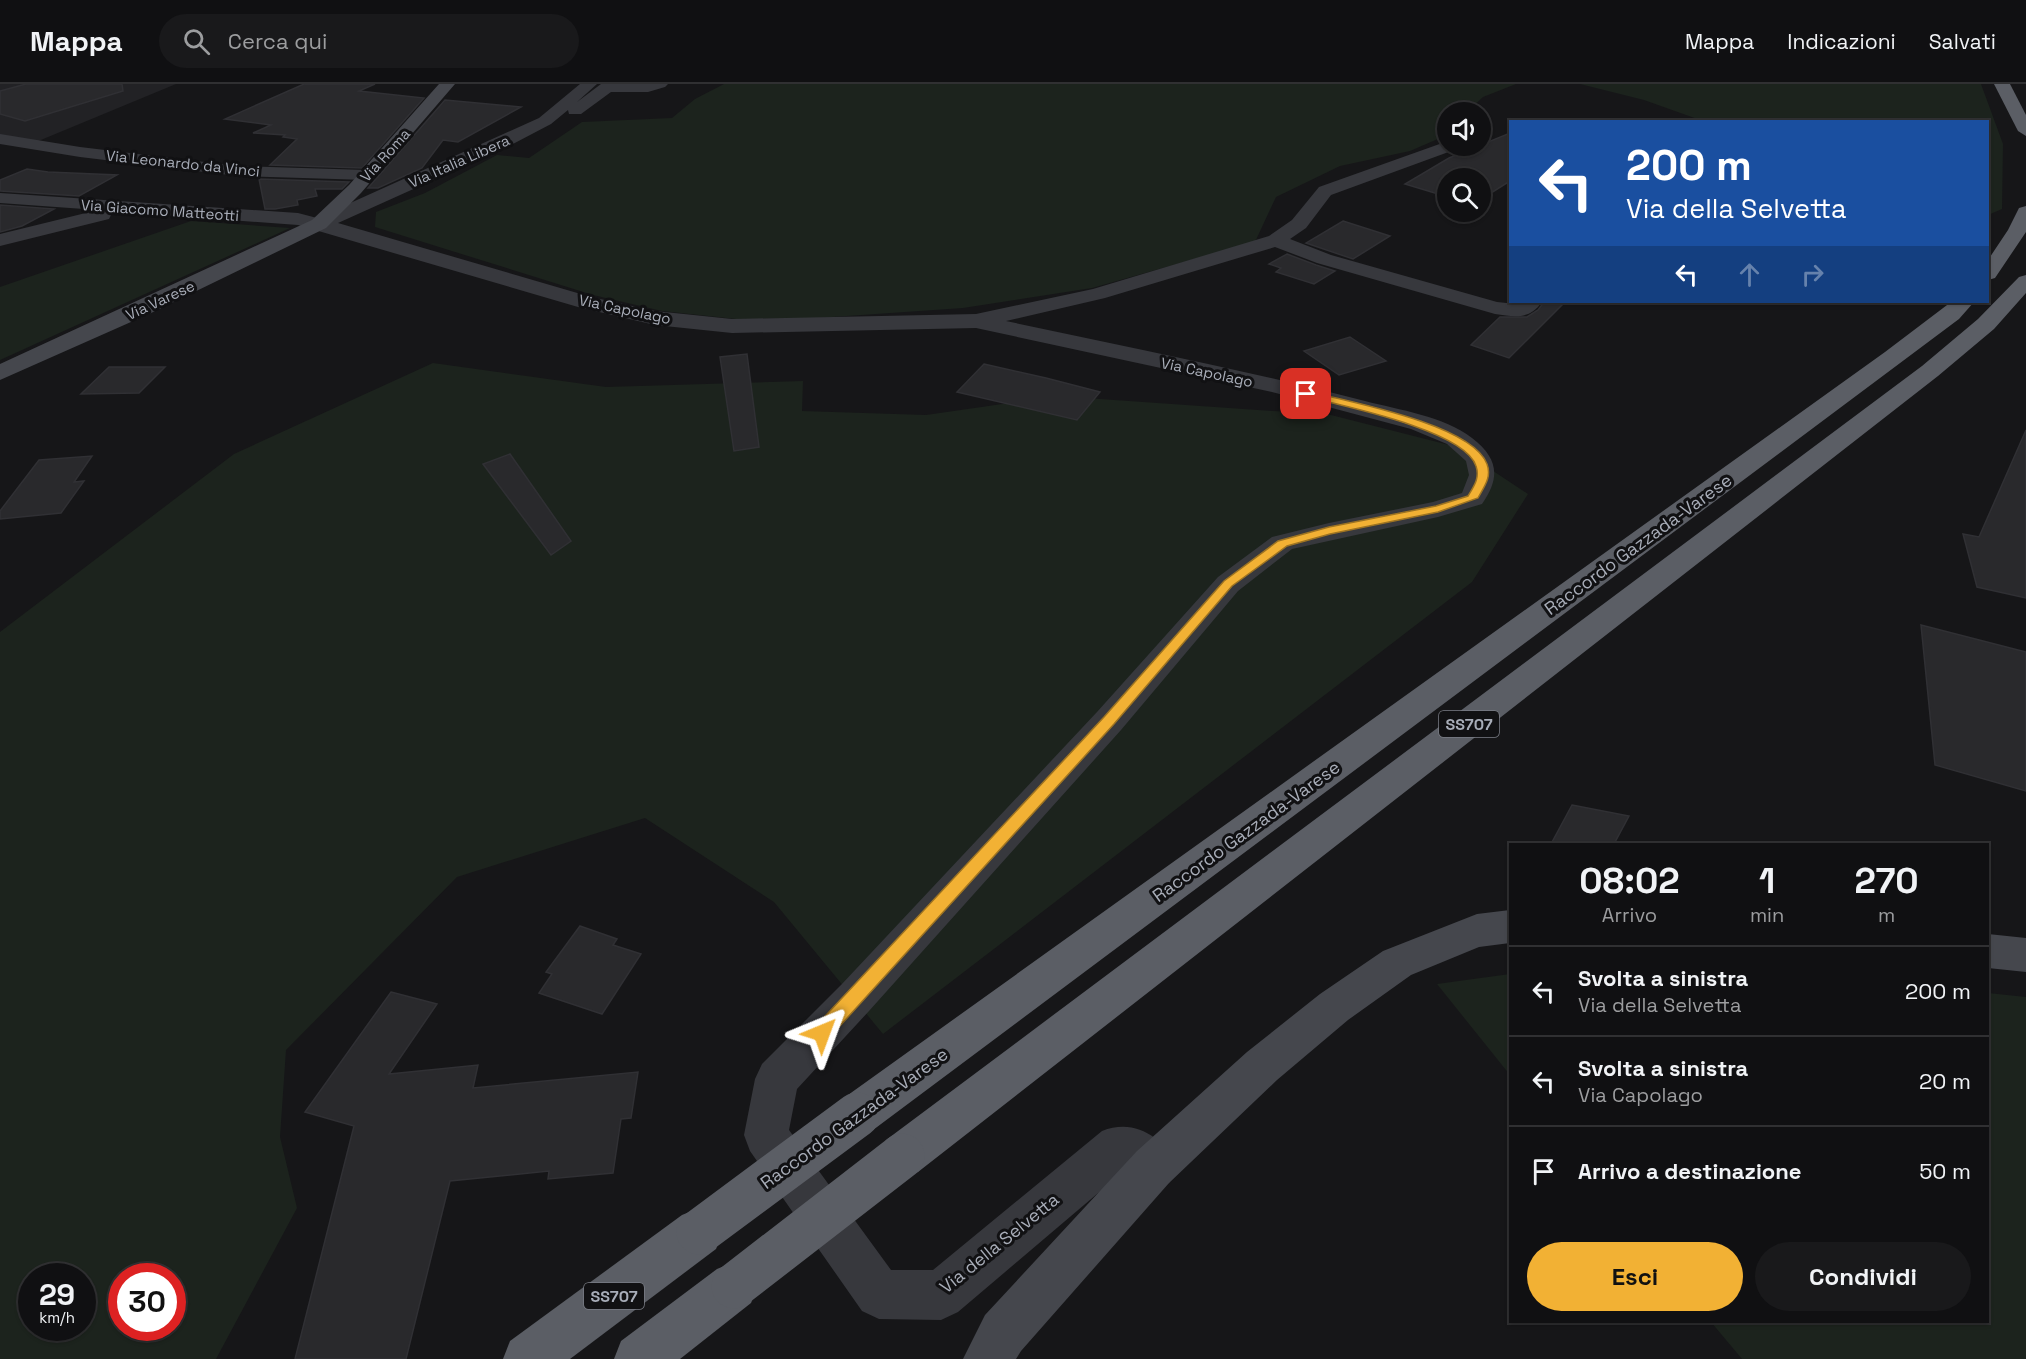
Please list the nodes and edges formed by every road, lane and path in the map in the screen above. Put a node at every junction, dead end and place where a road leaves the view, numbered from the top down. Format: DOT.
graph roads {
  1 [pos="447,84"];
  2 [pos="589,84"];
  3 [pos="660,84"];
  4 [pos="2002,84"];
  5 [pos="545,121"];
  6 [pos="2026,131"];
  7 [pos="0,139"];
  8 [pos="1437,150"];
  9 [pos="367,175"];
  10 [pos="0,198"];
  11 [pos="130,209"];
  12 [pos="2026,212"];
  13 [pos="319,224"];
  14 [pos="0,240"];
  15 [pos="1276,240"];
  16 [pos="1989,273"];
  17 [pos="2026,281"];
  18 [pos="1530,303"];
  19 [pos="1962,303"];
  20 [pos="976,321"];
  21 [pos="0,373"];
  22 [pos="1483,478"];
  23 [pos="1509,927"];
  24 [pos="1989,951"];
  25 [pos="2026,955"];
  26 [pos="1153,1167"];
  27 [pos="528,1359"];
  28 [pos="639,1359"];
  29 [pos="988,1359"];
  1 -- 9 [label="main road, Via Roma"];
  2 -- 5 [label="street, Via Italia Libera"];
  3 -- 5 [label="street"];
  4 -- 6 [label="highway"];
  5 -- 13 [label="street, Via Italia Libera"];
  7 -- 9 [label="street, Via Leonardo da Vinci"];
  8 -- 15 [label="street, Via Capolago"];
  9 -- 13 [label="main road, Via Roma"];
  10 -- 11 [label="street, Via Giacomo Matteotti"];
  11 -- 13 [label="street, Via Giacomo Matteotti"];
  11 -- 14 [label="street"];
  12 -- 16 [label="highway"];
  13 -- 20 [label="street, Via Capolago"];
  13 -- 21 [label="main road, Via Varese"];
  15 -- 18 [label="street"];
  15 -- 20 [label="street, Via Capolago"];
  17 -- 28 [label="highway, Raccordo Gazzada-Varese / SS707, bridge"];
  19 -- 27 [label="highway, Raccordo Gazzada-Varese / SS707, bridge"];
  20 -- 22 [label="street, Via Capolago"];
  22 -- 26 [label="street, Via della Selvetta"];
  23 -- 26 [label="main road"];
  24 -- 25 [label="main road"];
  26 -- 29 [label="main road"];
}
